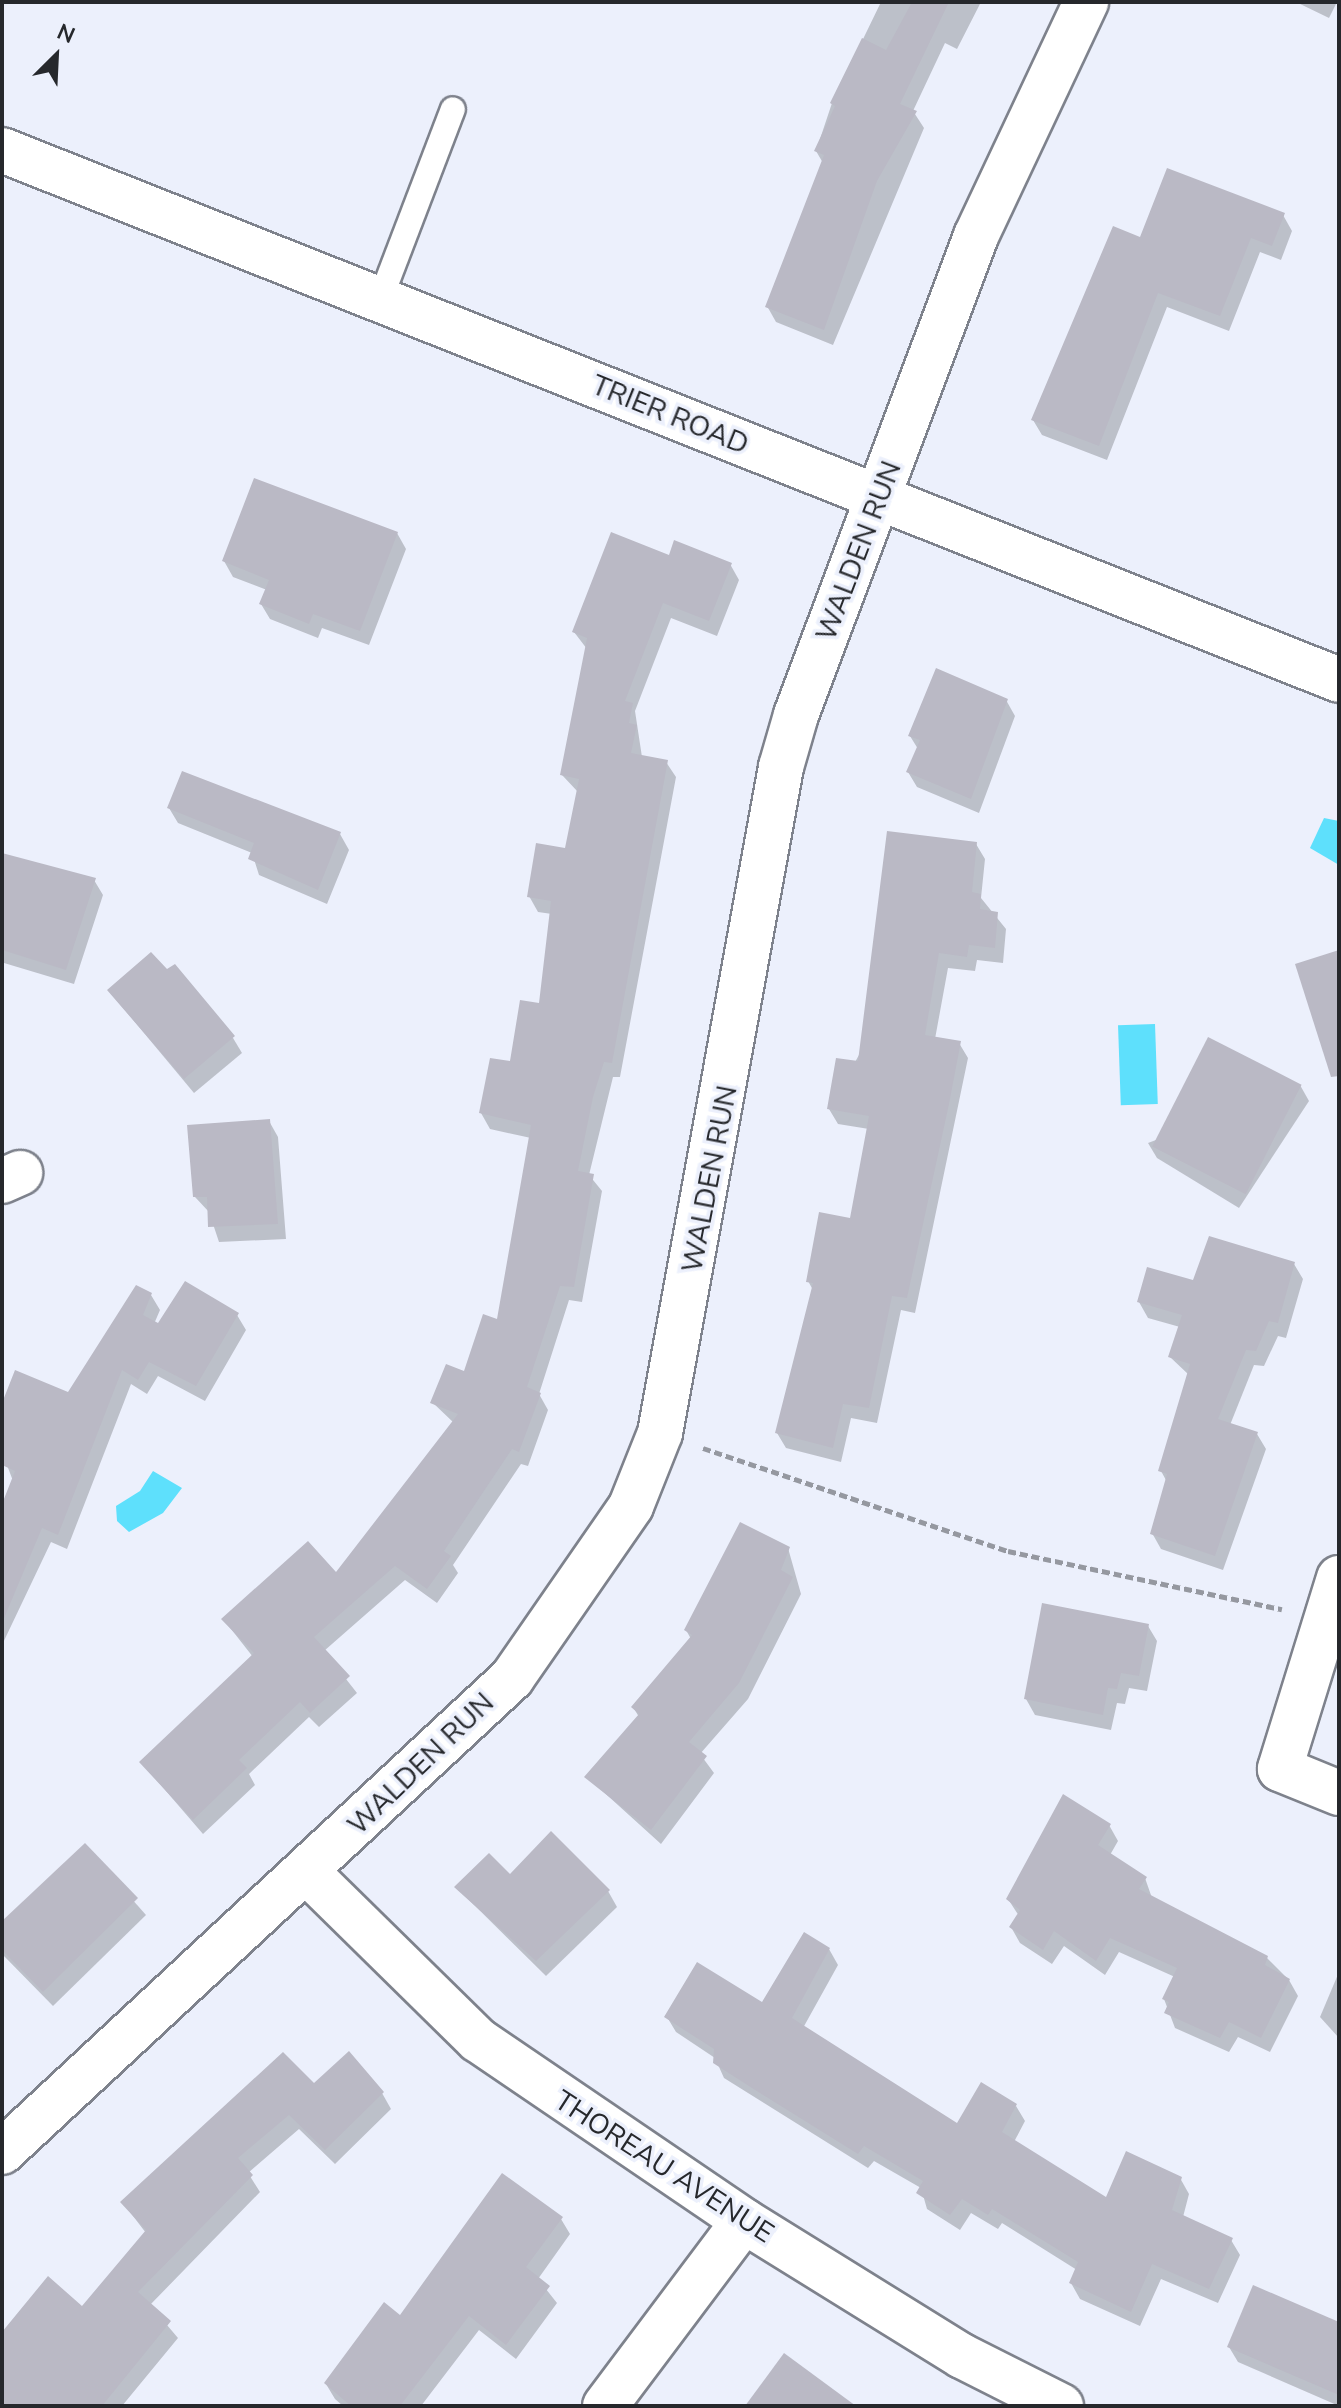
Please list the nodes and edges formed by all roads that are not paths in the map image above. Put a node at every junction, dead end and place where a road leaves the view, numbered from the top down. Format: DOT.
graph roads {
  1 [pos="1086,2"];
  2 [pos="453,109"];
  3 [pos="2,150"];
  4 [pos="380,300"];
  5 [pos="880,498"];
  6 [pos="1339,680"];
  7 [pos="1333,1598"];
  8 [pos="1339,1793"];
  9 [pos="308,1873"];
  10 [pos="8,2132"];
  11 [pos="744,2221"];
  12 [pos="605,2406"];
  13 [pos="1061,2406"];
  1 -- 5 [label="street, WALDEN RUN"];
  2 -- 4 [label="lane"];
  3 -- 4 [label="street, TRIER ROAD"];
  4 -- 5 [label="street, TRIER ROAD"];
  5 -- 6 [label="street, TRIER ROAD"];
  5 -- 9 [label="street, WALDEN RUN"];
  7 -- 8 [label="street"];
  9 -- 10 [label="street, WALDEN RUN"];
  9 -- 11 [label="street, THOREAU AVENUE"];
  11 -- 12 [label="street"];
  11 -- 13 [label="street, THOREAU AVENUE"];
}
